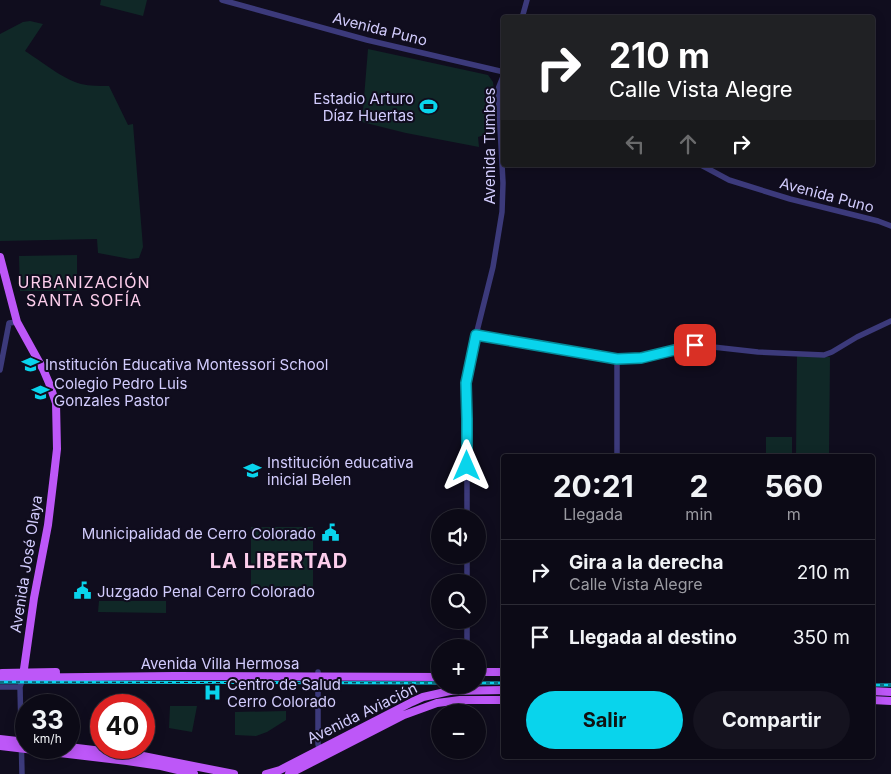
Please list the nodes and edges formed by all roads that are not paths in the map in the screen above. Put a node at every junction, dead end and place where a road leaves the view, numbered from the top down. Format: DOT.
graph roads {
  1 [pos="222,0"];
  2 [pos="527,0"];
  3 [pos="523,15"];
  4 [pos="501,72"];
  5 [pos="501,81"];
  6 [pos="501,145"];
  7 [pos="502,167"];
  8 [pos="705,167"];
  9 [pos="891,226"];
  10 [pos="0,257"];
  11 [pos="891,321"];
  12 [pos="17,322"];
  13 [pos="476,335"];
  14 [pos="617,359"];
  15 [pos="0,370"];
  16 [pos="617,454"];
  17 [pos="467,509"];
  18 [pos="431,672"];
  19 [pos="486,672"];
  20 [pos="501,672"];
  21 [pos="0,673"];
  22 [pos="318,674"];
  23 [pos="21,675"];
  24 [pos="431,676"];
  25 [pos="486,677"];
  26 [pos="501,677"];
  27 [pos="0,678"];
  28 [pos="0,687"];
  29 [pos="20,687"];
  30 [pos="501,690"];
  31 [pos="875,691"];
  32 [pos="891,692"];
  33 [pos="20,694"];
  34 [pos="501,700"];
  35 [pos="875,700"];
  36 [pos="891,700"];
  37 [pos="0,739"];
  38 [pos="15,742"];
  39 [pos="15,745"];
  40 [pos="0,746"];
  41 [pos="80,748"];
  42 [pos="80,753"];
  43 [pos="320,753"];
  44 [pos="22,759"];
  45 [pos="192,771"];
  46 [pos="22,774"];
  47 [pos="234,774"];
  48 [pos="266,774"];
  49 [pos="289,774"];
  1 -- 4 [label="street, Avenida Puno"];
  2 -- 3 [label="street"];
  5 -- 6 [label="street, Avenida Tumbes"];
  7 -- 13 [label="street, Avenida Tumbes"];
  8 -- 9 [label="street, Avenida Puno"];
  10 -- 12 [label="main road, Avenida José Olaya"];
  11 -- 14 [label="street"];
  12 -- 15 [label="street"];
  12 -- 23 [label="main road, Avenida José Olaya"];
  13 -- 14 [label="street"];
  13 -- 17 [label="street, Avenida Tumbes"];
  14 -- 16 [label="street"];
  18 -- 22 [label="main road, Avenida Villa Hermosa"];
  19 -- 20 [label="main road"];
  21 -- 23 [label="main road, Avenida Villa Hermosa"];
  22 -- 23 [label="main road, Avenida Villa Hermosa"];
  22 -- 24 [label="main road, Avenida Villa Hermosa"];
  22 -- 43 [label="street"];
  23 -- 27 [label="main road, Avenida Villa Hermosa"];
  23 -- 29 [label="street, Avenida José Olaya"];
  25 -- 26 [label="main road"];
  28 -- 29 [label="street"];
  29 -- 33 [label="street, Avenida José Olaya"];
  30 -- 43 [label="main road, Avenida Aviación"];
  31 -- 32 [label="main road"];
  34 -- 43 [label="main road, Avenida Aviación"];
  35 -- 36 [label="main road"];
  37 -- 38 [label="main road"];
  39 -- 40 [label="main road"];
  41 -- 45 [label="main road"];
  42 -- 45 [label="main road"];
  43 -- 48 [label="main road, Avenida Aviación"];
  43 -- 49 [label="main road, Avenida Aviación"];
  44 -- 46 [label="street, Avenida José Olaya"];
  45 -- 47 [label="main road"];
}
